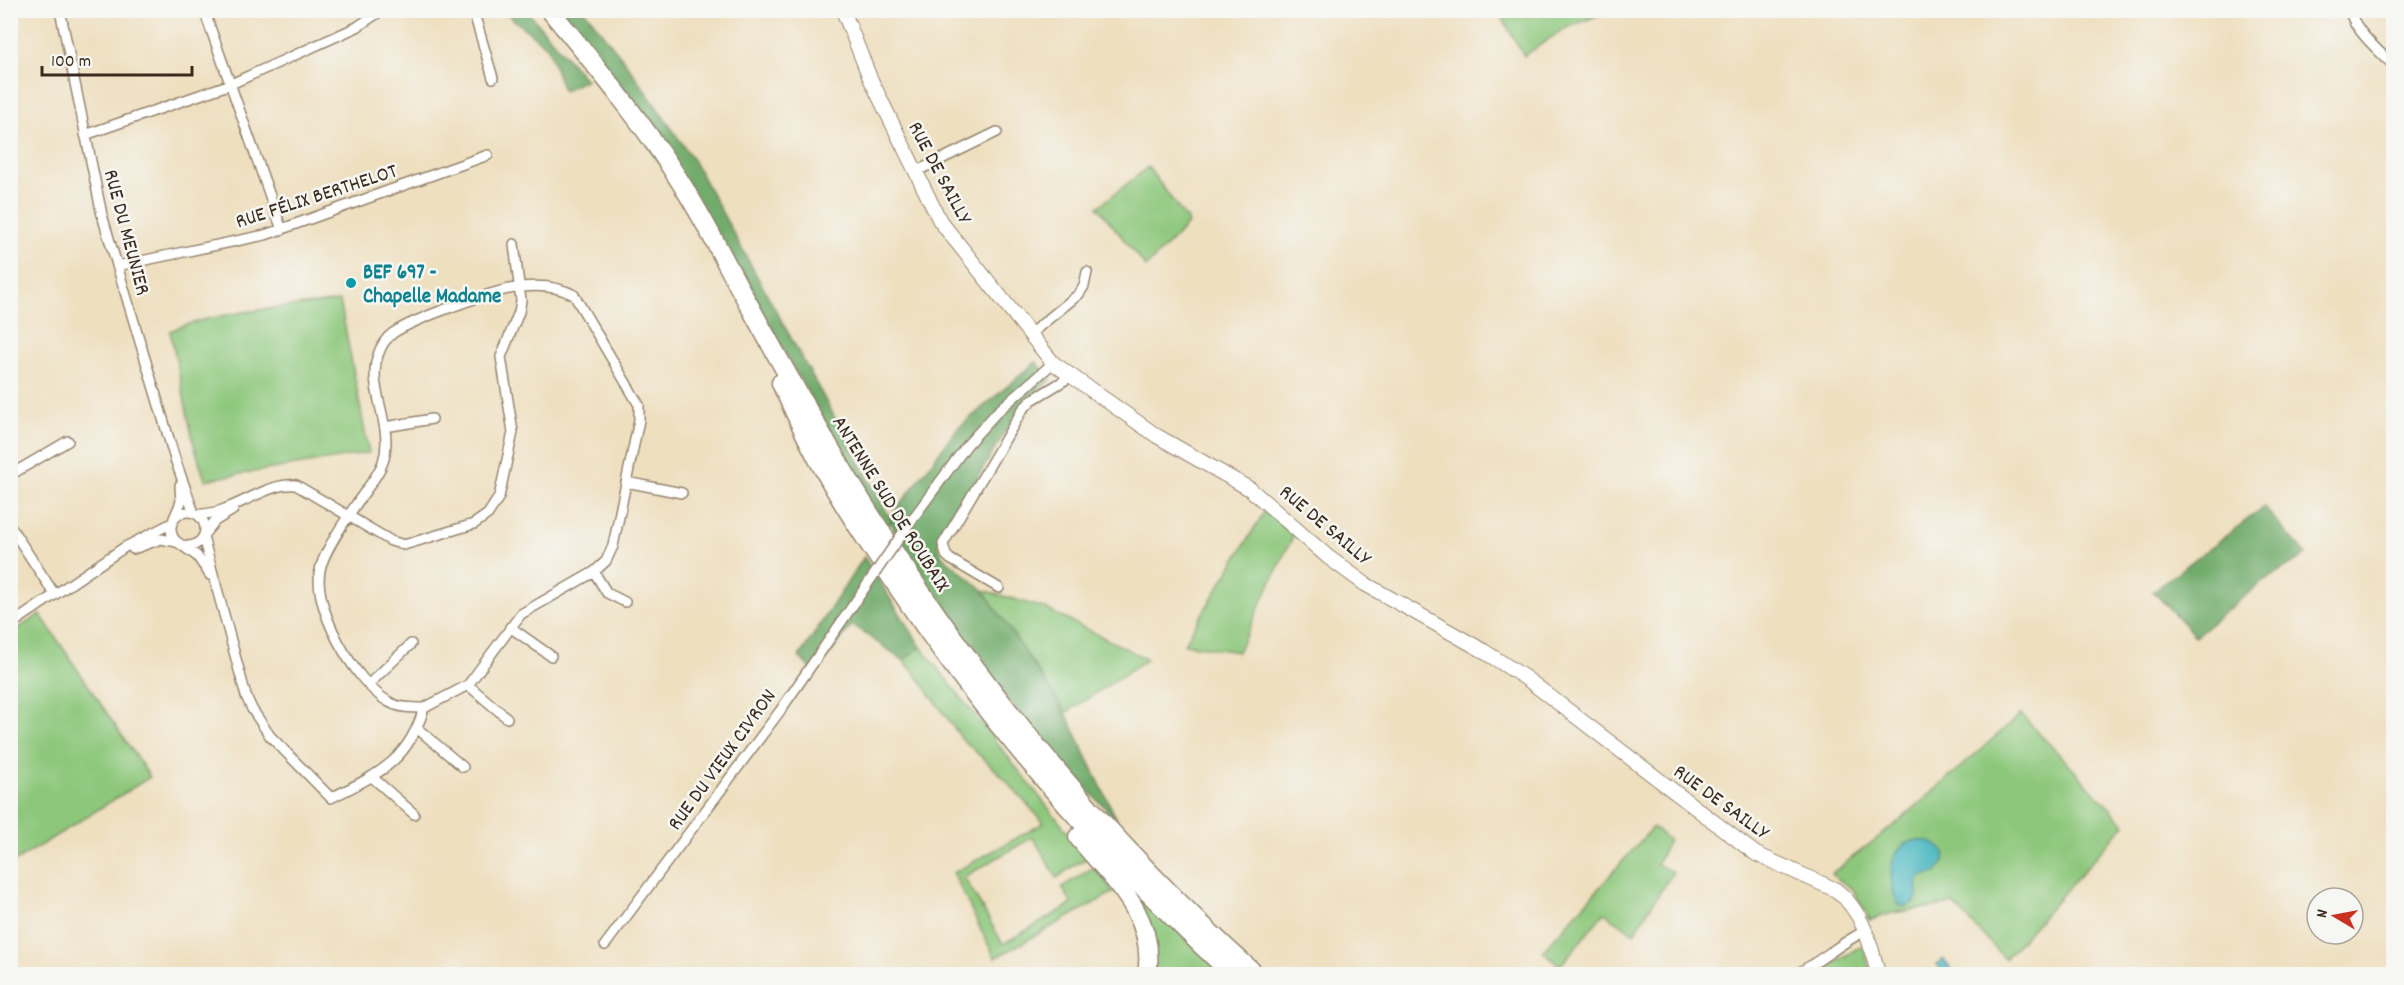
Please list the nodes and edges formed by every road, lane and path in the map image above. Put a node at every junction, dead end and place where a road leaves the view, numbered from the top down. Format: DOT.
graph roads {
  1 [pos="60,10"];
  2 [pos="204,10"];
  3 [pos="382,10"];
  4 [pos="473,10"];
  5 [pos="541,10"];
  6 [pos="550,10"];
  7 [pos="843,10"];
  8 [pos="2349,10"];
  9 [pos="2394,66"];
  10 [pos="493,78"];
  11 [pos="231,84"];
  12 [pos="997,132"];
  13 [pos="85,135"];
  14 [pos="488,155"];
  15 [pos="915,172"];
  16 [pos="282,230"];
  17 [pos="514,244"];
  18 [pos="117,266"];
  19 [pos="1087,272"];
  20 [pos="520,287"];
  21 [pos="1030,334"];
  22 [pos="1053,363"];
  23 [pos="1070,377"];
  24 [pos="432,419"];
  25 [pos="386,427"];
  26 [pos="68,441"];
  27 [pos="175,459"];
  28 [pos="10,475"];
  29 [pos="626,482"];
  30 [pos="682,493"];
  31 [pos="258,495"];
  32 [pos="195,513"];
  33 [pos="349,516"];
  34 [pos="173,520"];
  35 [pos="10,526"];
  36 [pos="203,536"];
  37 [pos="179,544"];
  38 [pos="106,561"];
  39 [pos="594,572"];
  40 [pos="999,588"];
  41 [pos="217,590"];
  42 [pos="55,595"];
  43 [pos="625,602"];
  44 [pos="10,625"];
  45 [pos="510,627"];
  46 [pos="411,644"];
  47 [pos="551,656"];
  48 [pos="369,684"];
  49 [pos="468,685"];
  50 [pos="424,708"];
  51 [pos="507,718"];
  52 [pos="418,729"];
  53 [pos="1025,759"];
  54 [pos="464,767"];
  55 [pos="372,777"];
  56 [pos="414,814"];
  57 [pos="1865,931"];
  58 [pos="605,945"];
  59 [pos="1147,975"];
  60 [pos="1232,975"];
  61 [pos="1255,975"];
  62 [pos="1796,975"];
  63 [pos="1878,975"];
  1 -- 13 [label="street, RUE DU MEUNIER"];
  2 -- 11 [label="street"];
  3 -- 11 [label="street"];
  4 -- 10 [label="street"];
  5 -- 53 [label="highway, ANTENNE SUD DE ROUBAIX"];
  6 -- 61 [label="highway, ANTENNE SUD DE ROUBAIX"];
  7 -- 15 [label="street, RUE DE SAILLY"];
  8 -- 9 [label="street"];
  11 -- 13 [label="street"];
  11 -- 16 [label="street"];
  12 -- 15 [label="street"];
  13 -- 18 [label="street, RUE DU MEUNIER"];
  14 -- 16 [label="street, RUE FÉLIX BERTHELOT"];
  15 -- 21 [label="street, RUE DE SAILLY"];
  16 -- 18 [label="street, RUE FÉLIX BERTHELOT"];
  17 -- 20 [label="street"];
  18 -- 27 [label="street, RUE DU MEUNIER"];
  19 -- 21 [label="street"];
  20 -- 25 [label="street"];
  20 -- 29 [label="street"];
  20 -- 33 [label="street"];
  21 -- 22 [label="street, RUE DE SAILLY"];
  22 -- 23 [label="street, RUE DE SAILLY"];
  22 -- 58 [label="street, RUE DU VIEUX CIVRON, bridge"];
  23 -- 40 [label="street"];
  23 -- 57 [label="street, RUE DE SAILLY"];
  24 -- 25 [label="street"];
  25 -- 33 [label="street"];
  26 -- 28 [label="street"];
  27 -- 32 [label="street, RUE DU MEUNIER"];
  27 -- 34 [label="street, RUE DU MEUNIER"];
  29 -- 30 [label="street"];
  29 -- 39 [label="street"];
  31 -- 32 [label="street"];
  31 -- 33 [label="street"];
  31 -- 36 [label="street"];
  32 -- 34 [label="street"];
  32 -- 36 [label="street"];
  33 -- 48 [label="street"];
  34 -- 37 [label="street"];
  34 -- 38 [label="street"];
  35 -- 42 [label="street"];
  36 -- 37 [label="street"];
  36 -- 41 [label="street"];
  37 -- 38 [label="street"];
  37 -- 41 [label="street"];
  38 -- 42 [label="street"];
  39 -- 43 [label="street"];
  39 -- 45 [label="street"];
  41 -- 55 [label="street"];
  42 -- 44 [label="street"];
  45 -- 47 [label="street"];
  45 -- 49 [label="street"];
  46 -- 48 [label="street"];
  48 -- 50 [label="street"];
  49 -- 50 [label="street"];
  49 -- 51 [label="street"];
  50 -- 52 [label="street"];
  52 -- 54 [label="street"];
  52 -- 55 [label="street"];
  53 -- 59 [label="highway"];
  53 -- 60 [label="highway, ANTENNE SUD DE ROUBAIX"];
  55 -- 56 [label="street"];
  57 -- 62 [label="street"];
  57 -- 63 [label="street, RUE DE SAILLY"];
}
